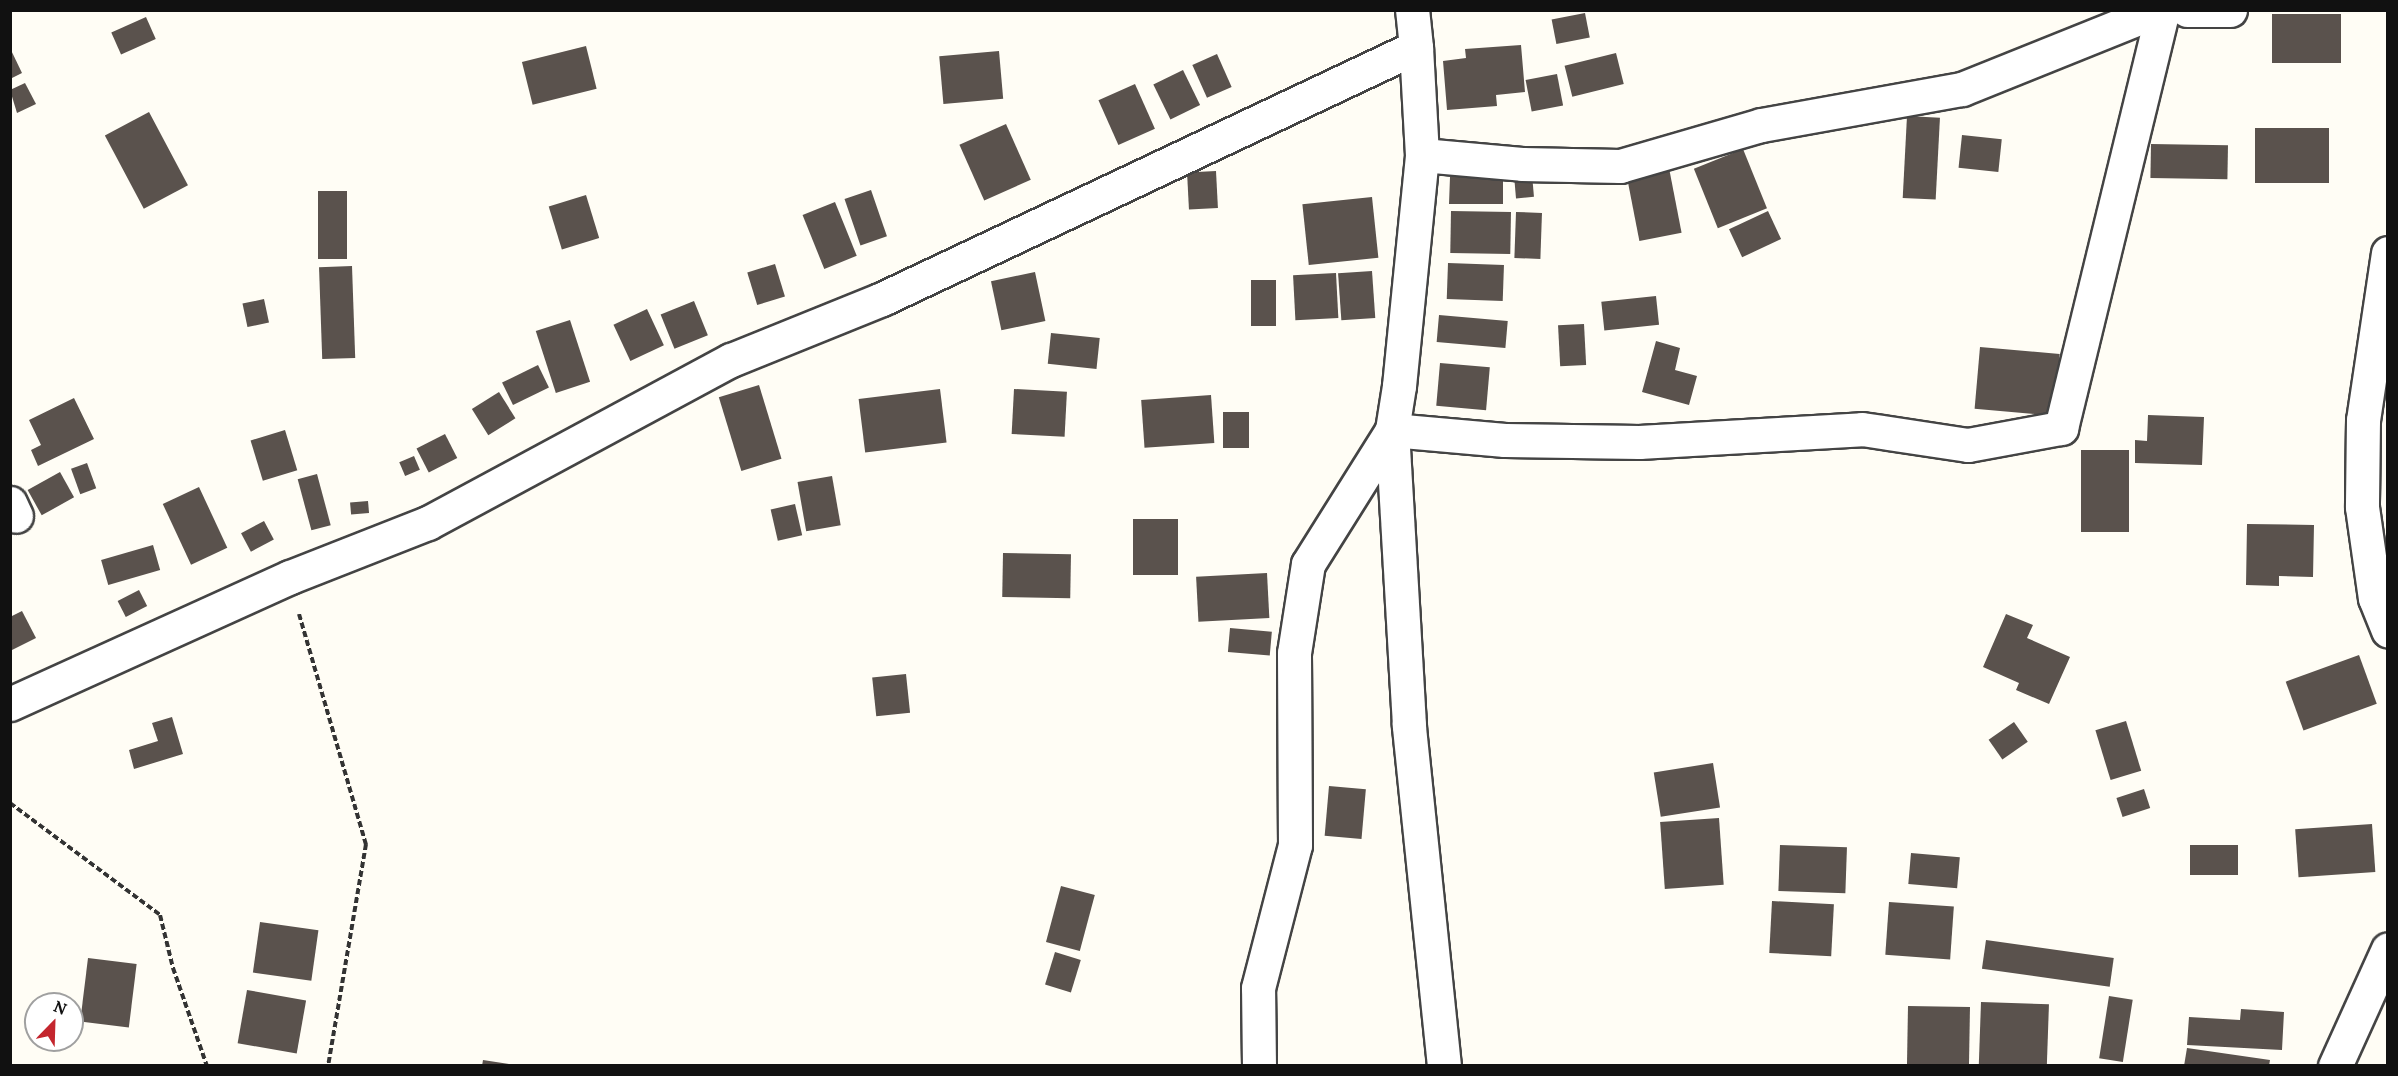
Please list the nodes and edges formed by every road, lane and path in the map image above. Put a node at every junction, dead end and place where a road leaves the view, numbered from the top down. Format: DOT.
graph roads {
  1 [pos="1412,10"];
  2 [pos="2161,10"];
  3 [pos="2187,10"];
  4 [pos="2230,10"];
  5 [pos="1416,46"];
  6 [pos="1422,155"];
  7 [pos="2388,253"];
  8 [pos="1392,430"];
  9 [pos="2378,551"];
  10 [pos="290,577"];
  11 [pos="2388,631"];
  12 [pos="10,704"];
  13 [pos="10,803"];
  14 [pos="2388,949"];
  15 [pos="207,1065"];
  16 [pos="328,1065"];
  17 [pos="1259,1065"];
  18 [pos="1444,1065"];
  19 [pos="2335,1065"];
  1 -- 5 [label="street"];
  2 -- 6 [label="street"];
  2 -- 8 [label="street"];
  3 -- 4 [label="street"];
  5 -- 6 [label="street"];
  5 -- 10 [label="street"];
  6 -- 8 [label="street"];
  7 -- 9 [label="street"];
  8 -- 17 [label="street"];
  8 -- 18 [label="street"];
  9 -- 11 [label="street"];
  10 -- 12 [label="street"];
  10 -- 16 [label="path"];
  13 -- 15 [label="path"];
  14 -- 19 [label="street"];
}
